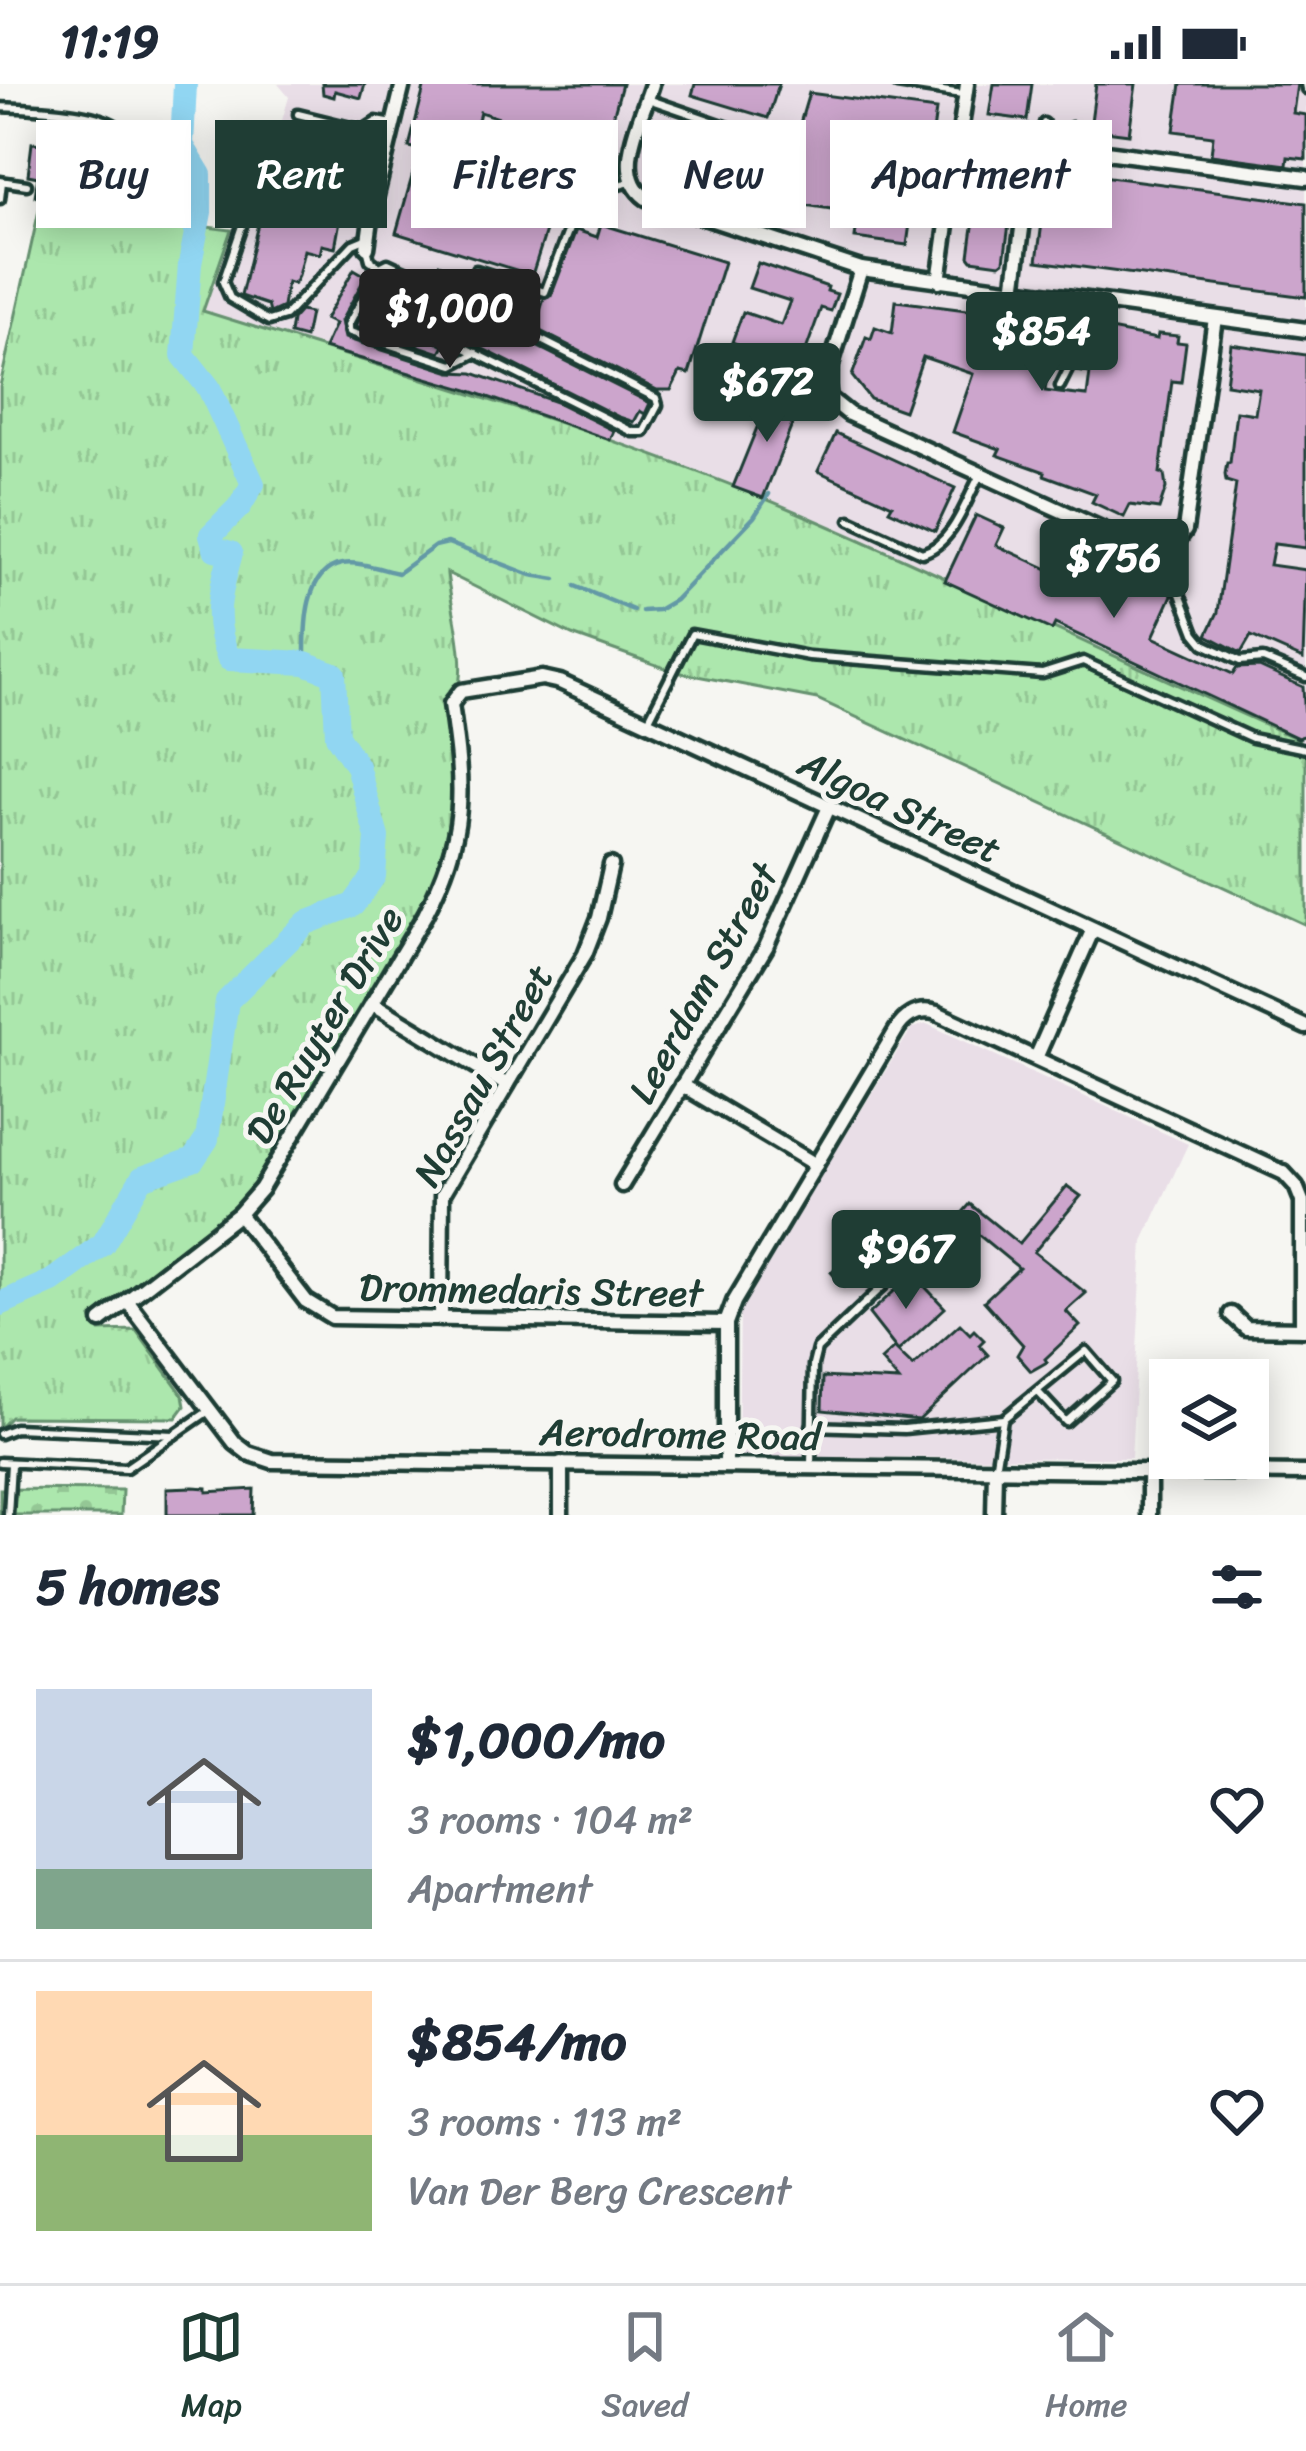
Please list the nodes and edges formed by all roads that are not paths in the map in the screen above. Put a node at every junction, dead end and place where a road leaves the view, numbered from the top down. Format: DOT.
graph roads {
  1 [pos="403,84"];
  2 [pos="652,84"];
  3 [pos="897,84"];
  4 [pos="966,89"];
  5 [pos="648,99"];
  6 [pos="0,106"];
  7 [pos="298,114"];
  8 [pos="106,120"];
  9 [pos="709,120"];
  10 [pos="962,120"];
  11 [pos="393,124"];
  12 [pos="1112,153"];
  13 [pos="1306,178"];
  14 [pos="1,181"];
  15 [pos="630,182"];
  16 [pos="27,185"];
  17 [pos="618,185"];
  18 [pos="642,194"];
  19 [pos="0,200"];
  20 [pos="241,228"];
  21 [pos="569,228"];
  22 [pos="736,228"];
  23 [pos="947,228"];
  24 [pos="1024,228"];
  25 [pos="368,243"];
  26 [pos="380,267"];
  27 [pos="861,269"];
  28 [pos="476,270"];
  29 [pos="939,281"];
  30 [pos="1014,291"];
  31 [pos="364,297"];
  32 [pos="1080,300"];
  33 [pos="1215,318"];
  34 [pos="1306,330"];
  35 [pos="476,353"];
  36 [pos="1060,386"];
  37 [pos="981,474"];
  38 [pos="850,520"];
  39 [pos="1164,552"];
  40 [pos="1306,677"];
  41 [pos="460,692"];
  42 [pos="647,722"];
  43 [pos="1306,749"];
  44 [pos="829,807"];
  45 [pos="611,866"];
  46 [pos="1093,929"];
  47 [pos="372,1004"];
  48 [pos="1306,1027"];
  49 [pos="1036,1058"];
  50 [pos="507,1085"];
  51 [pos="682,1085"];
  52 [pos="815,1165"];
  53 [pos="622,1185"];
  54 [pos="238,1214"];
  55 [pos="903,1267"];
  56 [pos="128,1302"];
  57 [pos="1231,1313"];
  58 [pos="441,1319"];
  59 [pos="101,1321"];
  60 [pos="726,1323"];
  61 [pos="1304,1328"];
  62 [pos="1038,1392"];
  63 [pos="210,1410"];
  64 [pos="1003,1419"];
  65 [pos="812,1426"];
  66 [pos="0,1434"];
  67 [pos="174,1435"];
  68 [pos="0,1462"];
  69 [pos="561,1463"];
  70 [pos="726,1463"];
  71 [pos="10,1464"];
  72 [pos="811,1466"];
  73 [pos="994,1469"];
  74 [pos="1149,1471"];
  75 [pos="1269,1473"];
  76 [pos="1306,1473"];
  77 [pos="1149,1479"];
  78 [pos="8,1515"];
  79 [pos="561,1515"];
  80 [pos="994,1515"];
  81 [pos="1149,1515"];
  1 -- 11 [label="street"];
  2 -- 5 [label="street"];
  3 -- 4 [label="lane"];
  4 -- 10 [label="street"];
  5 -- 9 [label="lane"];
  5 -- 15 [label="street"];
  6 -- 8 [label="lane"];
  7 -- 11 [label="lane"];
  11 -- 25 [label="street"];
  12 -- 13 [label="street"];
  14 -- 16 [label="lane"];
  14 -- 19 [label="lane"];
  15 -- 17 [label="lane"];
  15 -- 18 [label="street"];
  20 -- 25 [label="lane"];
  21 -- 28 [label="lane"];
  22 -- 27 [label="street"];
  23 -- 29 [label="street"];
  24 -- 30 [label="street"];
  25 -- 26 [label="lane"];
  26 -- 31 [label="lane"];
  26 -- 35 [label="lane"];
  27 -- 29 [label="street"];
  27 -- 37 [label="street"];
  29 -- 30 [label="street"];
  30 -- 32 [label="street"];
  31 -- 35 [label="lane"];
  31 -- 35 [label="lane"];
  32 -- 33 [label="street"];
  32 -- 36 [label="lane"];
  33 -- 34 [label="street"];
  33 -- 39 [label="street"];
  37 -- 38 [label="lane"];
  37 -- 39 [label="street"];
  39 -- 40 [label="lane"];
  41 -- 42 [label="street, Algoa Street"];
  41 -- 47 [label="street, De Ruyter Drive"];
  42 -- 43 [label="lane"];
  42 -- 44 [label="street, Algoa Street"];
  44 -- 46 [label="street, Algoa Street"];
  44 -- 51 [label="street, Leerdam Street"];
  45 -- 50 [label="street, Nassau Street"];
  46 -- 48 [label="street, Algoa Street"];
  46 -- 49 [label="street"];
  47 -- 50 [label="street"];
  47 -- 54 [label="street, De Ruyter Drive"];
  49 -- 52 [label="street"];
  49 -- 61 [label="street"];
  50 -- 58 [label="street, Nassau Street"];
  51 -- 52 [label="street"];
  51 -- 53 [label="street, Leerdam Street"];
  52 -- 60 [label="street"];
  54 -- 56 [label="street, De Ruyter Drive"];
  54 -- 58 [label="street, Drommedaris Street"];
  55 -- 65 [label="lane"];
  56 -- 59 [label="street, De Ruyter Drive"];
  56 -- 63 [label="street, Aerodrome Road"];
  57 -- 61 [label="street"];
  58 -- 60 [label="street, Drommedaris Street"];
  60 -- 70 [label="street"];
  62 -- 62 [label="lane"];
  62 -- 64 [label="lane"];
  63 -- 67 [label="lane"];
  63 -- 69 [label="street, Aerodrome Road"];
  64 -- 65 [label="lane"];
  64 -- 73 [label="lane"];
  65 -- 72 [label="lane"];
  66 -- 67 [label="lane"];
  67 -- 71 [label="lane"];
  68 -- 71 [label="lane"];
  69 -- 70 [label="street, Aerodrome Road"];
  69 -- 79 [label="street"];
  70 -- 72 [label="street, Aerodrome Road"];
  71 -- 78 [label="lane"];
  72 -- 73 [label="street, Aerodrome Road"];
  73 -- 74 [label="street, Aerodrome Road"];
  73 -- 80 [label="street"];
  75 -- 76 [label="street, Aerodrome Road"];
  77 -- 81 [label="street"];
}
